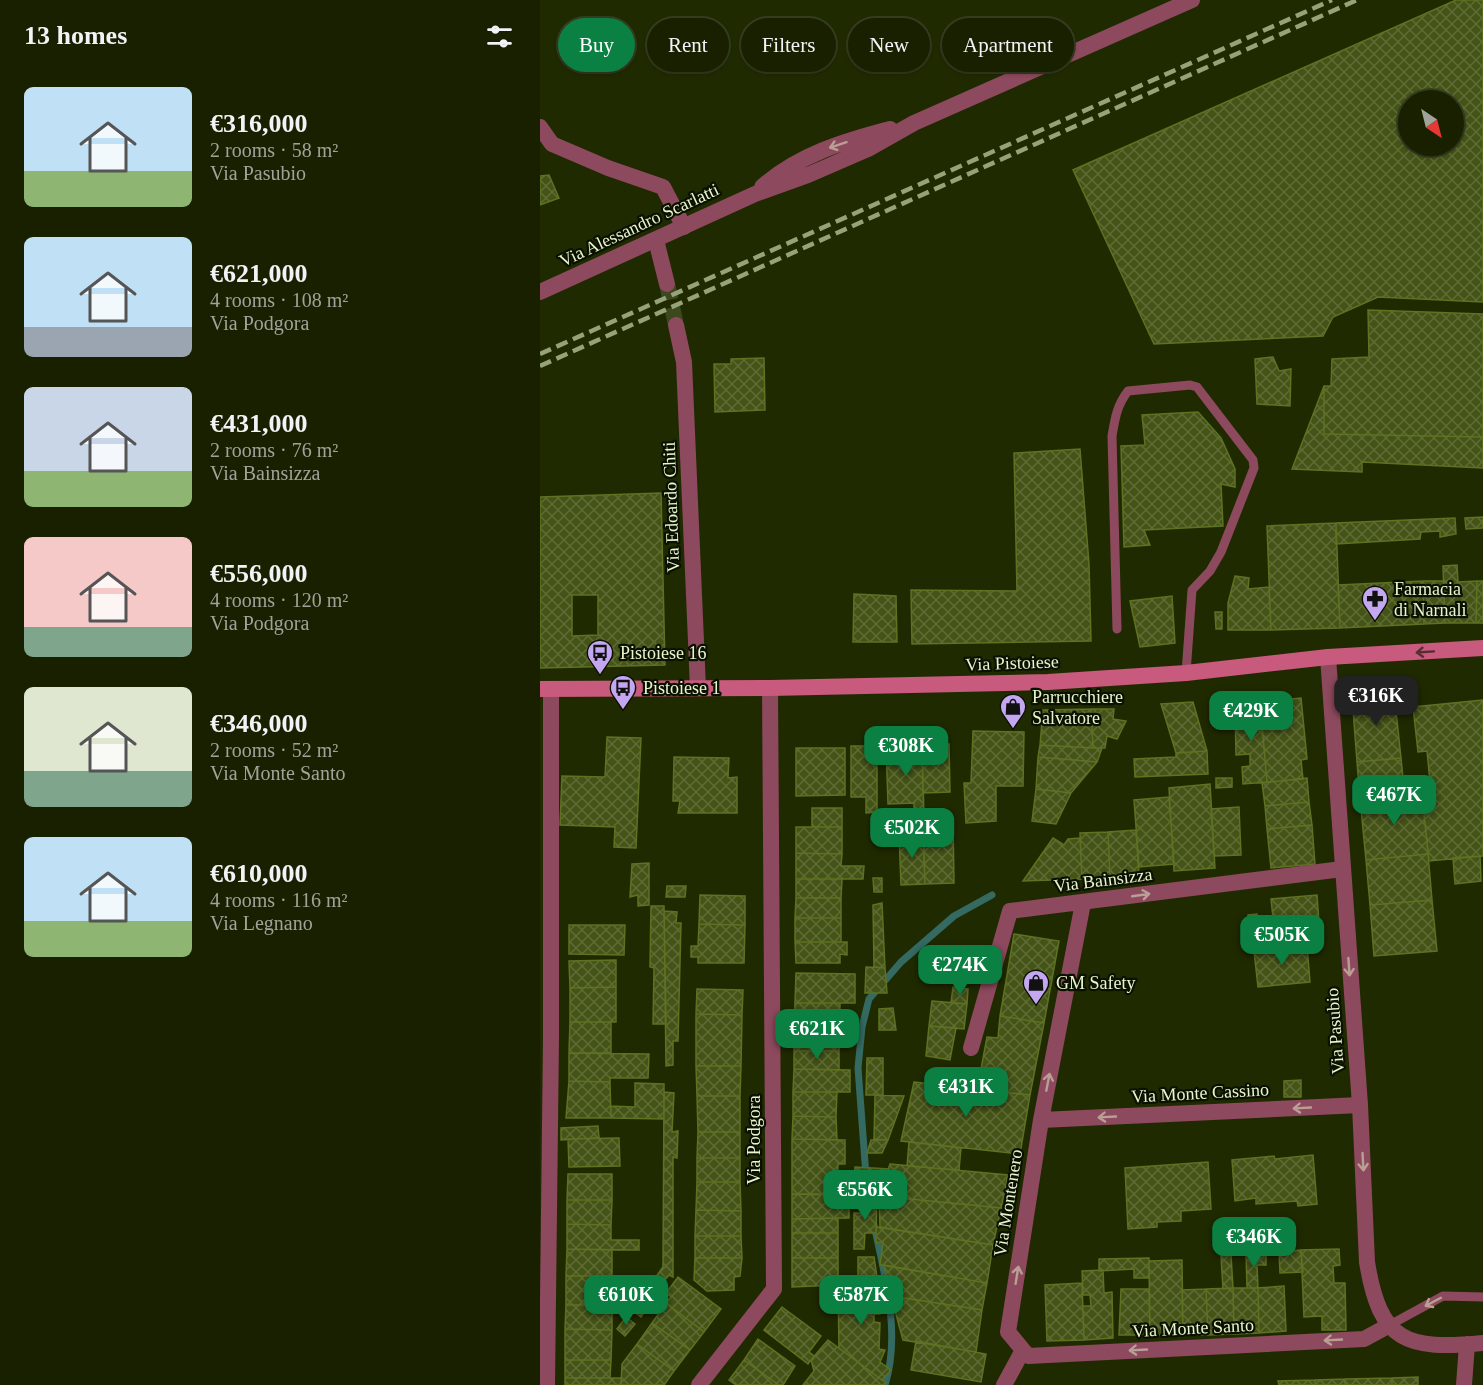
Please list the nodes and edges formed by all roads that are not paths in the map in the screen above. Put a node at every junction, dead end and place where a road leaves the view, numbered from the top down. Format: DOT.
graph roads {
  1 [pos="1192,0"];
  2 [pos="540,127"];
  3 [pos="684,227"];
  4 [pos="656,240"];
  5 [pos="667,284"];
  6 [pos="540,292"];
  7 [pos="676,325"];
  8 [pos="1117,629"];
  9 [pos="1483,648"];
  10 [pos="1328,657"];
  11 [pos="1186,673"];
  12 [pos="698,688"];
  13 [pos="770,688"];
  14 [pos="545,689"];
  15 [pos="1342,869"];
  16 [pos="1083,903"];
  17 [pos="546,1038"];
  18 [pos="971,1048"];
  19 [pos="1360,1105"];
  20 [pos="1041,1120"];
  21 [pos="1483,1297"];
  22 [pos="1388,1326"];
  23 [pos="1475,1343"];
  24 [pos="1023,1350"];
  25 [pos="547,1385"];
  26 [pos="699,1385"];
  27 [pos="1004,1385"];
  28 [pos="1464,1385"];
  1 -- 3 [label="street, Via Alessandro Scarlatti"];
  2 -- 3 [label="street"];
  3 -- 4 [label="street, Via Alessandro Scarlatti"];
  4 -- 5 [label="street"];
  4 -- 6 [label="street, Via Alessandro Scarlatti"];
  7 -- 12 [label="street, Via Edoardo Chiti"];
  8 -- 11 [label="lane"];
  9 -- 10 [label="main road, Via Pistoiese, one-way"];
  10 -- 11 [label="main road, Via Pistoiese"];
  10 -- 15 [label="street, Via Pasubio"];
  11 -- 13 [label="main road, Via Pistoiese"];
  12 -- 13 [label="main road, Via Pistoiese"];
  12 -- 14 [label="main road, Via Pistoiese"];
  13 -- 26 [label="street, Via Podgora"];
  14 -- 17 [label="street"];
  16 -- 15 [label="street, Via Bainsizza, one-way"];
  15 -- 19 [label="street, Via Pasubio, one-way"];
  16 -- 18 [label="street, Via Bainsizza"];
  20 -- 16 [label="street, Via Montenero, one-way"];
  17 -- 25 [label="street"];
  19 -- 20 [label="street, Via Monte Cassino, one-way"];
  19 -- 22 [label="street, Via Pasubio, one-way"];
  24 -- 20 [label="street, Via Montenero, one-way"];
  21 -- 22 [label="lane, one-way"];
  22 -- 23 [label="street"];
  22 -- 24 [label="street, Via Monte Santo, one-way"];
  23 -- 28 [label="street"];
  24 -- 27 [label="street"];
}
